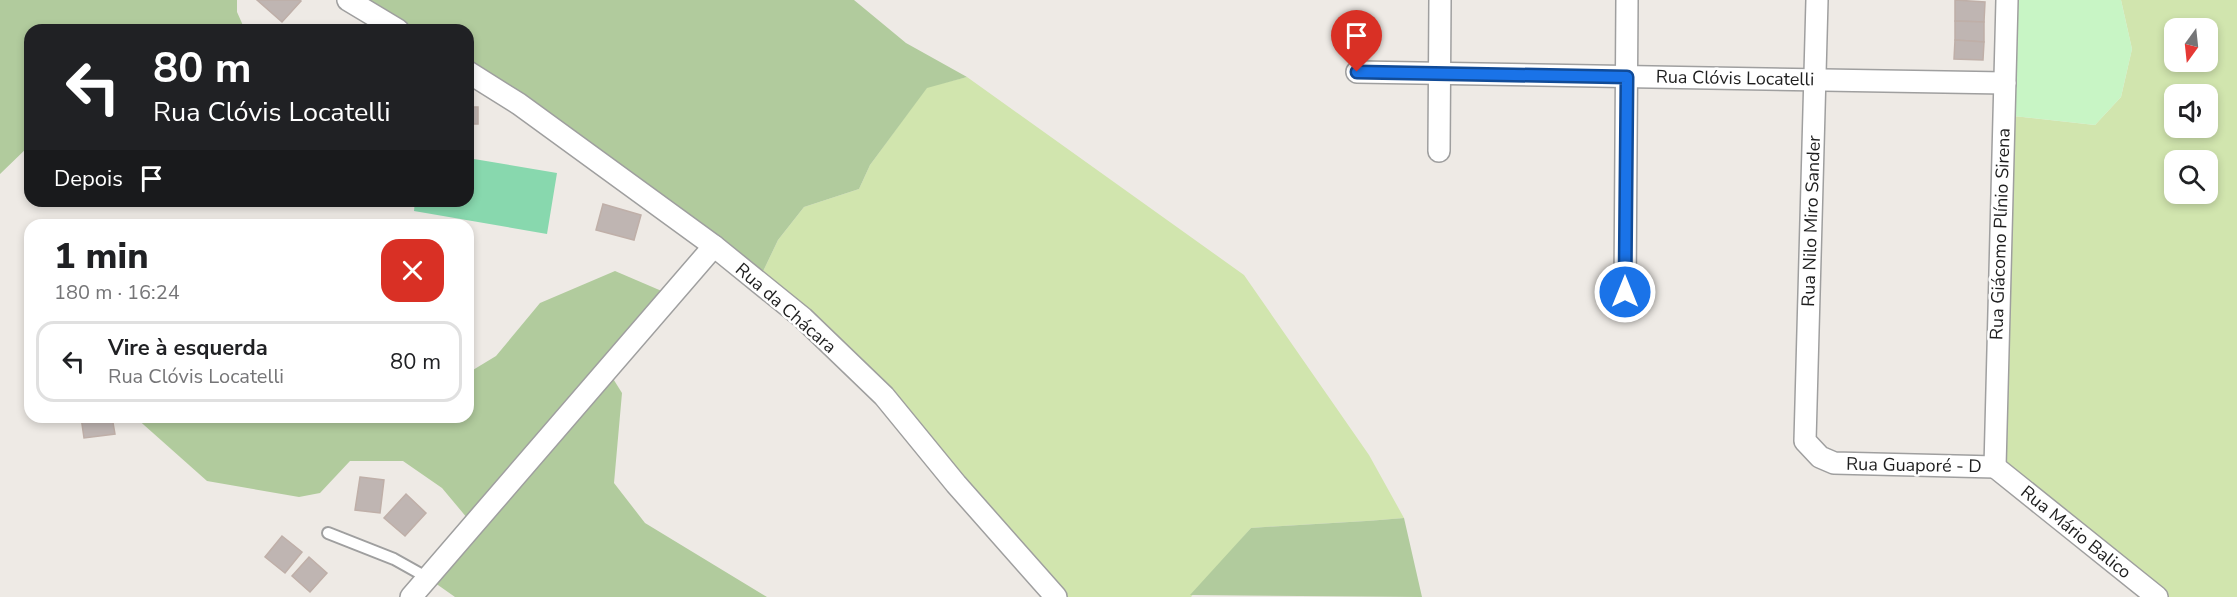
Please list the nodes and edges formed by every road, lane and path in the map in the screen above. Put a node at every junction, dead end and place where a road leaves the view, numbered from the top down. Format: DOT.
graph roads {
  1 [pos="348,0"];
  2 [pos="1440,0"];
  3 [pos="1627,0"];
  4 [pos="1817,0"];
  5 [pos="2007,0"];
  6 [pos="388,24"];
  7 [pos="1357,72"];
  8 [pos="1440,74"];
  9 [pos="474,76"];
  10 [pos="1627,77"];
  11 [pos="1815,80"];
  12 [pos="2004,83"];
  13 [pos="1439,151"];
  14 [pos="714,246"];
  15 [pos="1625,292"];
  16 [pos="1805,441"];
  17 [pos="1995,467"];
  18 [pos="328,532"];
  19 [pos="428,578"];
  20 [pos="411,597"];
  21 [pos="1056,597"];
  22 [pos="2157,597"];
  1 -- 6 [label="street"];
  2 -- 8 [label="street"];
  3 -- 10 [label="street"];
  4 -- 11 [label="street, Rua Nilo Miro Sander"];
  5 -- 12 [label="street, Rua Giácomo Plínio Sirena"];
  7 -- 8 [label="street, Rua Clóvis Locatelli"];
  8 -- 10 [label="street, Rua Clóvis Locatelli"];
  8 -- 13 [label="street"];
  9 -- 14 [label="street, Rua da Chácara"];
  10 -- 11 [label="street, Rua Clóvis Locatelli"];
  10 -- 15 [label="street"];
  11 -- 12 [label="street, Rua Clóvis Locatelli"];
  11 -- 16 [label="street, Rua Nilo Miro Sander"];
  12 -- 17 [label="street, Rua Giácomo Plínio Sirena"];
  14 -- 19 [label="street"];
  14 -- 21 [label="street, Rua da Chácara"];
  16 -- 17 [label="street, Rua Guaporé - D"];
  17 -- 22 [label="street, Rua Mário Balico"];
  18 -- 19 [label="lane"];
  19 -- 20 [label="street"];
}
